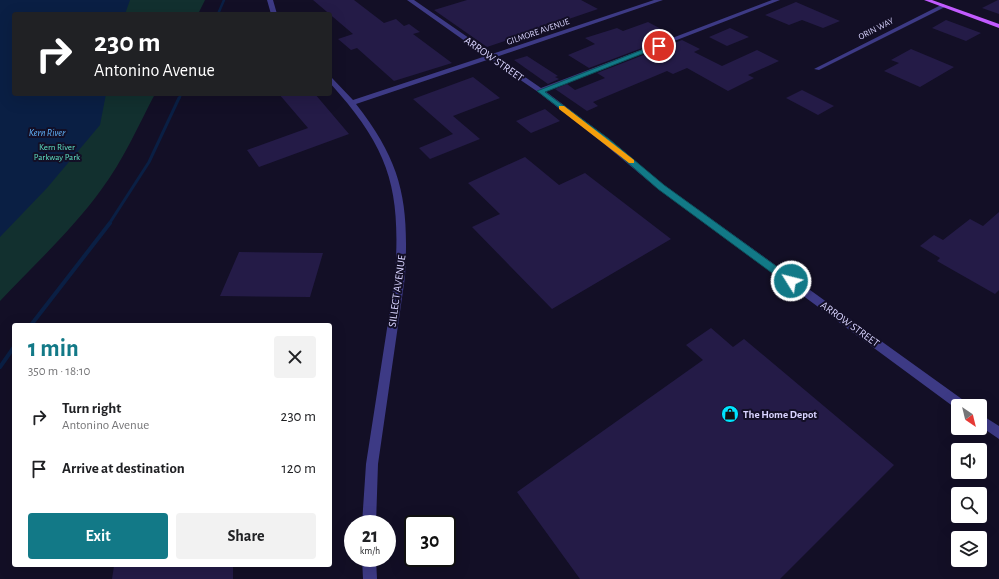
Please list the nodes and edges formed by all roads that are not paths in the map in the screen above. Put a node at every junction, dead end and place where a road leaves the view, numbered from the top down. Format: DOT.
graph roads {
  1 [pos="270,0"];
  2 [pos="410,0"];
  3 [pos="660,0"];
  4 [pos="778,0"];
  5 [pos="927,0"];
  6 [pos="943,6"];
  7 [pos="273,12"];
  8 [pos="999,26"];
  9 [pos="492,57"];
  10 [pos="817,68"];
  11 [pos="332,80"];
  12 [pos="540,91"];
  13 [pos="353,103"];
  14 [pos="952,399"];
  15 [pos="987,425"];
  16 [pos="999,433"];
  17 [pos="369,515"];
  18 [pos="369,567"];
  19 [pos="370,579"];
  1 -- 7 [label="street"];
  2 -- 9 [label="street, ARROW STREET"];
  3 -- 9 [label="street, GILMORE AVENUE"];
  4 -- 12 [label="street"];
  5 -- 6 [label="main road"];
  6 -- 8 [label="main road"];
  6 -- 10 [label="street, ORIN WAY"];
  9 -- 12 [label="street, ARROW STREET"];
  9 -- 13 [label="street, GILMORE AVENUE"];
  11 -- 13 [label="street, SILLECT AVENUE"];
  12 -- 14 [label="street, ARROW STREET"];
  13 -- 17 [label="street, SILLECT AVENUE"];
  15 -- 16 [label="street"];
  18 -- 19 [label="street"];
}
